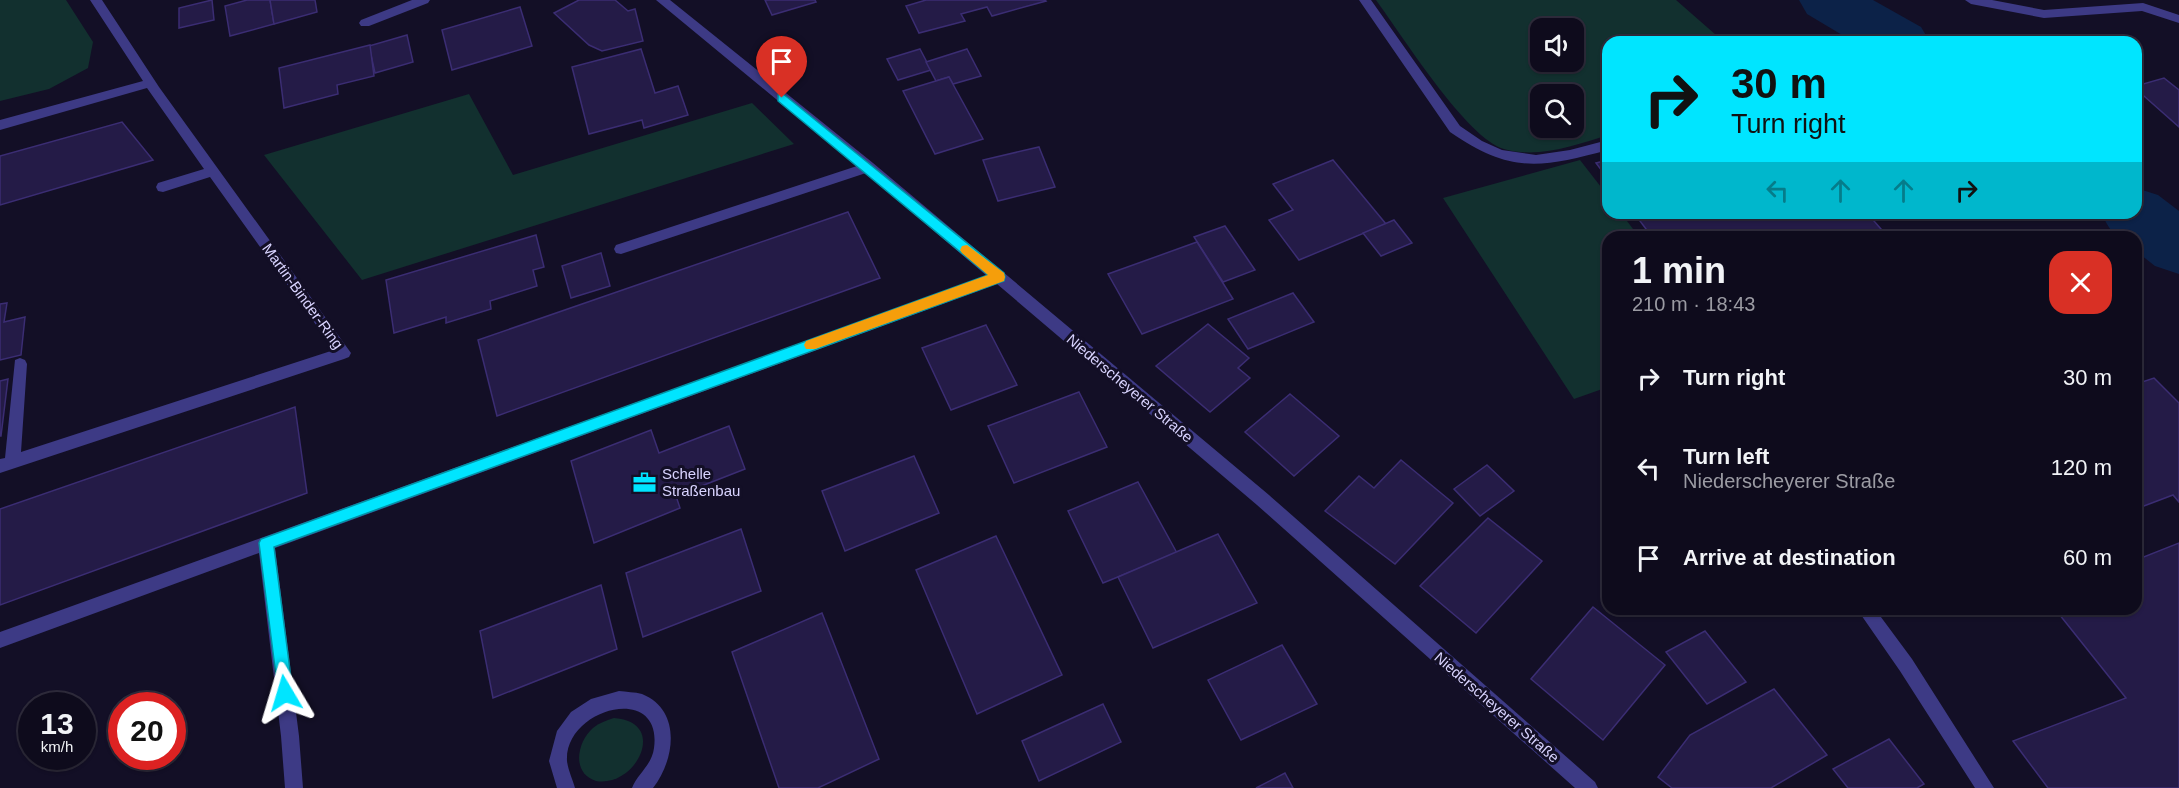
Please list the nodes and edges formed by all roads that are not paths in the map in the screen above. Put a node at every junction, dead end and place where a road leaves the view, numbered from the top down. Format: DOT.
graph roads {
  1 [pos="96,0"];
  2 [pos="424,0"];
  3 [pos="662,0"];
  4 [pos="1365,0"];
  5 [pos="1971,0"];
  6 [pos="2179,19"];
  7 [pos="365,23"];
  8 [pos="151,83"];
  9 [pos="0,125"];
  10 [pos="1602,147"];
  11 [pos="868,168"];
  12 [pos="213,171"];
  13 [pos="163,187"];
  14 [pos="621,249"];
  15 [pos="999,277"];
  16 [pos="20,364"];
  17 [pos="6,464"];
  18 [pos="266,543"];
  19 [pos="1869,615"];
  20 [pos="0,640"];
  21 [pos="294,788"];
  22 [pos="566,788"];
  23 [pos="641,788"];
  24 [pos="1589,788"];
  25 [pos="1985,788"];
  1 -- 8 [label="street, Martin-Binder-Ring"];
  2 -- 7 [label="street"];
  3 -- 11 [label="street, Niederscheyerer Straße"];
  4 -- 10 [label="street"];
  5 -- 6 [label="street"];
  8 -- 9 [label="street"];
  8 -- 12 [label="street, Martin-Binder-Ring"];
  11 -- 14 [label="street"];
  11 -- 15 [label="street, Niederscheyerer Straße"];
  12 -- 13 [label="street"];
  12 -- 17 [label="street, Martin-Binder-Ring"];
  15 -- 18 [label="street"];
  15 -- 24 [label="street, Niederscheyerer Straße"];
  16 -- 17 [label="street"];
  18 -- 20 [label="street"];
  18 -- 21 [label="street"];
  19 -- 25 [label="street"];
  22 -- 23 [label="street"];
}
